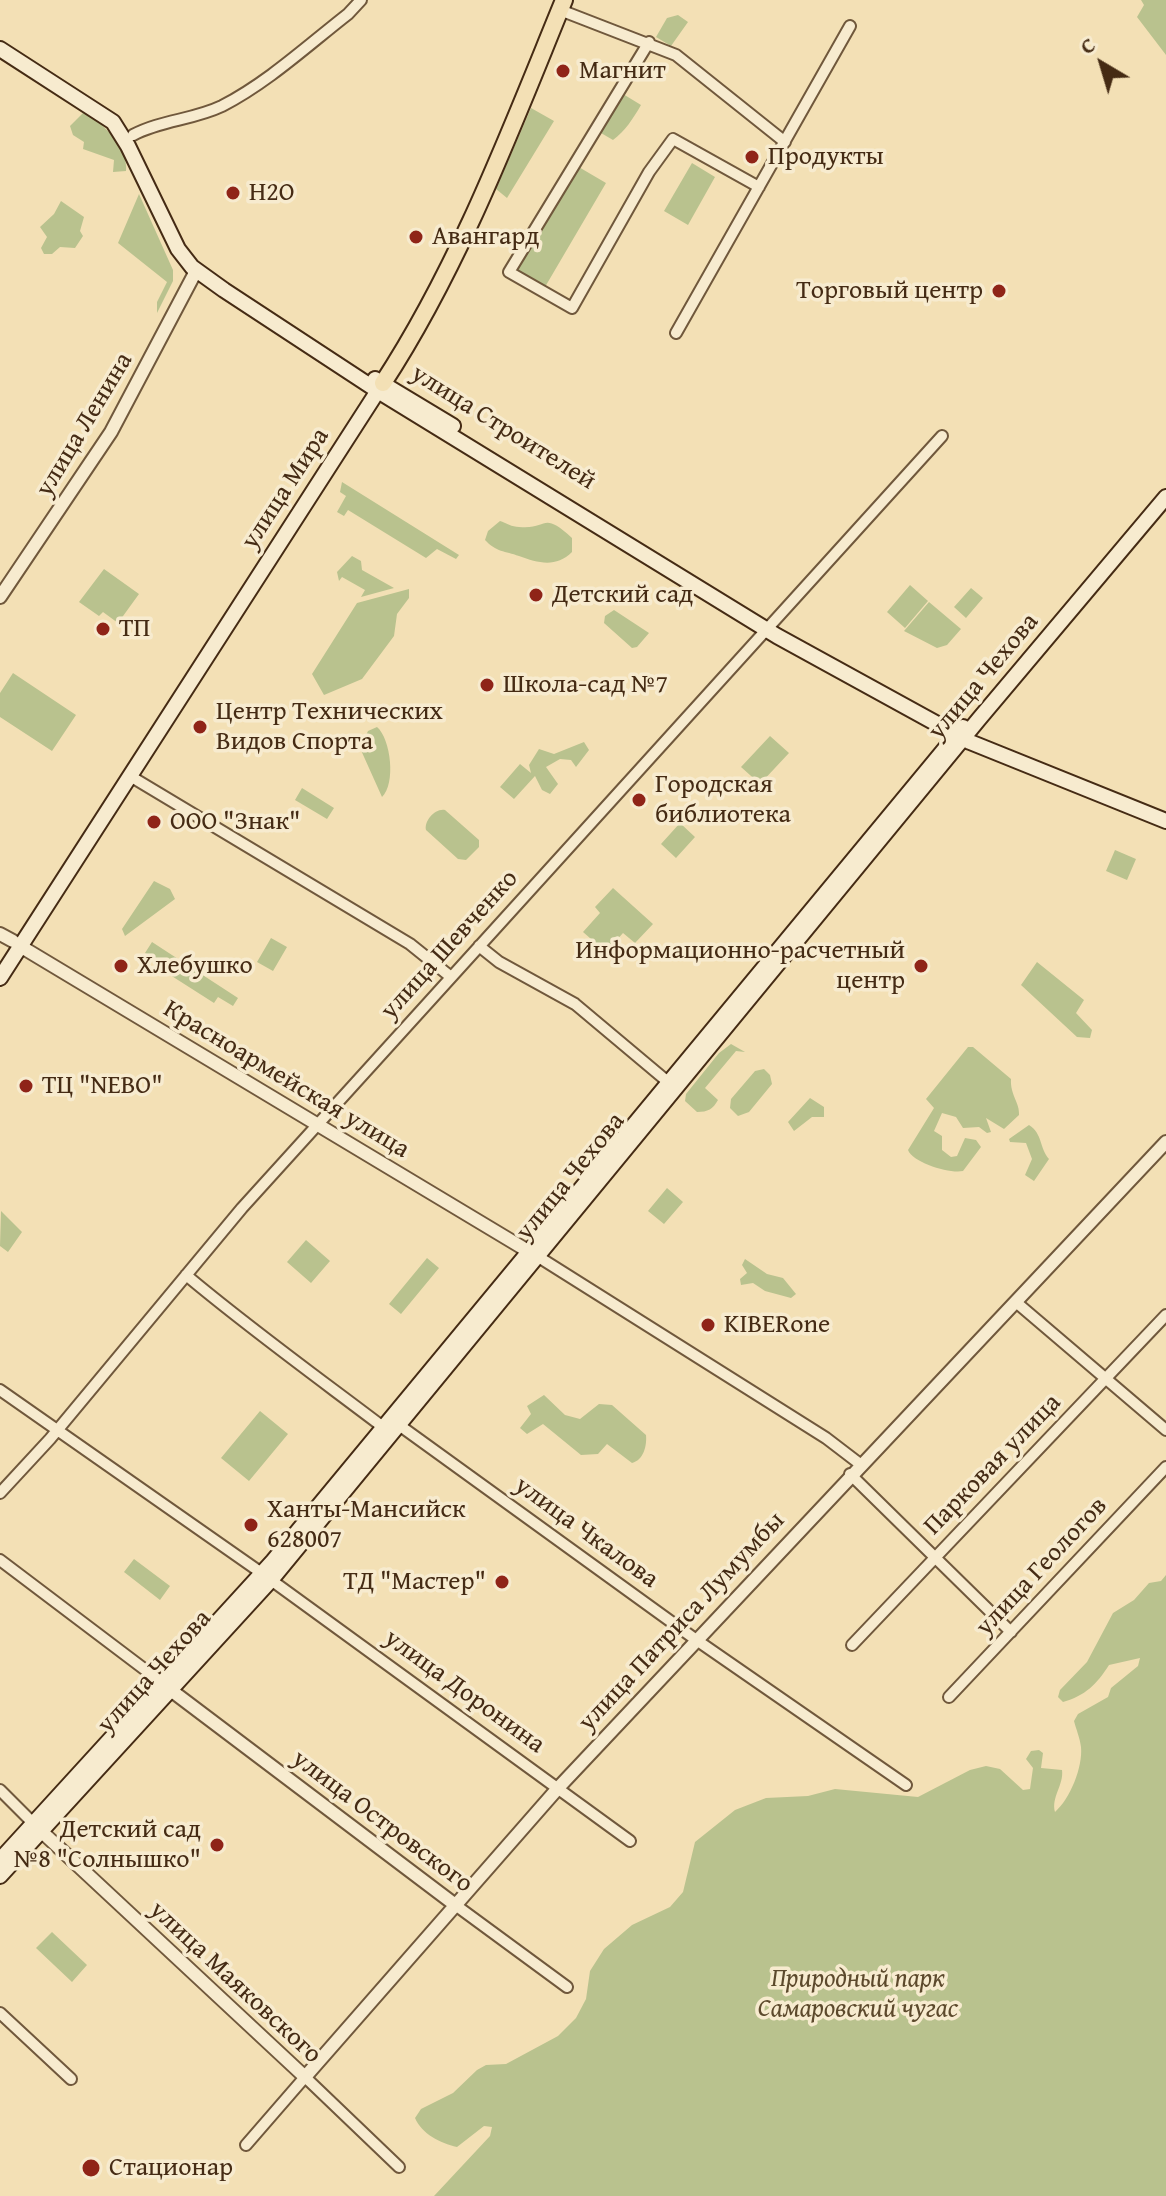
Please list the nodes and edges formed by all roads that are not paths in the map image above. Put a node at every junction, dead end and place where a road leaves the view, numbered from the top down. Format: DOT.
graph roads {
  1 [pos="361,0"];
  2 [pos="557,4"];
  3 [pos="850,26"];
  4 [pos="0,38"];
  5 [pos="649,42"];
  6 [pos="0,49"];
  7 [pos="129,137"];
  8 [pos="785,142"];
  9 [pos="759,187"];
  10 [pos="198,268"];
  11 [pos="676,333"];
  12 [pos="376,384"];
  13 [pos="942,436"];
  14 [pos="1164,496"];
  15 [pos="0,597"];
  16 [pos="770,626"];
  17 [pos="962,733"];
  18 [pos="126,774"];
  19 [pos="1166,821"];
  20 [pos="11,940"];
  21 [pos="479,946"];
  22 [pos="0,961"];
  23 [pos="451,977"];
  24 [pos="0,978"];
  25 [pos="672,1085"];
  26 [pos="317,1125"];
  27 [pos="1166,1142"];
  28 [pos="533,1254"];
  29 [pos="186,1275"];
  30 [pos="1017,1303"];
  31 [pos="1166,1315"];
  32 [pos="1107,1378"];
  33 [pos="0,1390"];
  34 [pos="399,1425"];
  35 [pos="383,1427"];
  36 [pos="58,1430"];
  37 [pos="1166,1430"];
  38 [pos="860,1464"];
  39 [pos="1166,1467"];
  40 [pos="850,1474"];
  41 [pos="0,1493"];
  42 [pos="935,1558"];
  43 [pos="0,1560"];
  44 [pos="267,1577"];
  45 [pos="1011,1632"];
  46 [pos="695,1639"];
  47 [pos="852,1645"];
  48 [pos="168,1688"];
  49 [pos="949,1697"];
  50 [pos="906,1785"];
  51 [pos="559,1787"];
  52 [pos="0,1790"];
  53 [pos="38,1827"];
  54 [pos="630,1841"];
  55 [pos="0,1860"];
  56 [pos="0,1876"];
  57 [pos="454,1904"];
  58 [pos="567,1987"];
  59 [pos="0,2013"];
  60 [pos="305,2077"];
  61 [pos="71,2079"];
  62 [pos="246,2145"];
  63 [pos="399,2167"];
  1 -- 7 [label="street"];
  2 -- 5 [label="street"];
  2 -- 12 [label="main road, улица Мира"];
  3 -- 8 [label="street"];
  4 -- 7 [label="main road, улица Строителей"];
  5 -- 8 [label="street"];
  5 -- 9 [label="street"];
  6 -- 7 [label="main road, улица Строителей"];
  7 -- 10 [label="main road, улица Строителей"];
  8 -- 9 [label="street"];
  9 -- 11 [label="street"];
  10 -- 12 [label="main road, улица Строителей"];
  10 -- 15 [label="street, улица Ленина"];
  12 -- 16 [label="main road, улица Строителей"];
  12 -- 18 [label="main road, улица Мира"];
  13 -- 16 [label="street, улица Шевченко"];
  14 -- 17 [label="main road, улица Чехова"];
  16 -- 17 [label="main road, улица Строителей"];
  16 -- 21 [label="street, улица Шевченко"];
  17 -- 19 [label="main road, улица Строителей"];
  17 -- 25 [label="main road, улица Чехова"];
  18 -- 20 [label="main road, улица Мира"];
  18 -- 23 [label="street"];
  20 -- 22 [label="main road, улица Мира"];
  20 -- 24 [label="main road, улица Мира"];
  20 -- 26 [label="street, Красноармейская улица"];
  21 -- 23 [label="street, улица Шевченко"];
  21 -- 25 [label="street"];
  23 -- 26 [label="street, улица Шевченко"];
  25 -- 28 [label="main road, улица Чехова"];
  26 -- 28 [label="street, Красноармейская улица"];
  26 -- 29 [label="street, улица Шевченко"];
  27 -- 30 [label="street, улица Патриса Лумумбы"];
  28 -- 34 [label="main road, улица Чехова"];
  28 -- 35 [label="main road, улица Чехова"];
  28 -- 38 [label="street, Красноармейская улица"];
  29 -- 35 [label="street"];
  29 -- 36 [label="street, улица Шевченко"];
  30 -- 32 [label="street"];
  30 -- 38 [label="street, улица Патриса Лумумбы"];
  31 -- 32 [label="street, Парковая улица"];
  32 -- 37 [label="street"];
  32 -- 42 [label="street, Парковая улица"];
  33 -- 36 [label="street, улица Доронина"];
  34 -- 35 [label="main road"];
  34 -- 44 [label="main road, улица Чехова"];
  34 -- 46 [label="street, улица Чкалова"];
  35 -- 44 [label="main road, улица Чехова"];
  36 -- 41 [label="street, улица Шевченко"];
  36 -- 44 [label="street, улица Доронина"];
  38 -- 40 [label="street, улица Патриса Лумумбы"];
  39 -- 45 [label="street, улица Геологов"];
  40 -- 42 [label="street"];
  40 -- 46 [label="street, улица Патриса Лумумбы"];
  42 -- 45 [label="street"];
  42 -- 47 [label="street, Парковая улица"];
  43 -- 48 [label="street, улица Островского"];
  44 -- 48 [label="main road, улица Чехова"];
  44 -- 51 [label="street, улица Доронина"];
  45 -- 49 [label="street, улица Геологов"];
  46 -- 50 [label="street, улица Чкалова"];
  46 -- 51 [label="street, улица Патриса Лумумбы"];
  48 -- 53 [label="main road, улица Чехова"];
  48 -- 57 [label="street, улица Островского"];
  51 -- 54 [label="street, улица Доронина"];
  51 -- 57 [label="street, улица Патриса Лумумбы"];
  52 -- 53 [label="street, улица Маяковского"];
  53 -- 55 [label="main road, улица Чехова"];
  53 -- 56 [label="main road, улица Чехова"];
  53 -- 60 [label="street, улица Маяковского"];
  57 -- 58 [label="street, улица Островского"];
  57 -- 60 [label="street, улица Патриса Лумумбы"];
  59 -- 61 [label="street"];
  60 -- 62 [label="street, улица Патриса Лумумбы"];
  60 -- 63 [label="street, улица Маяковского"];
}
